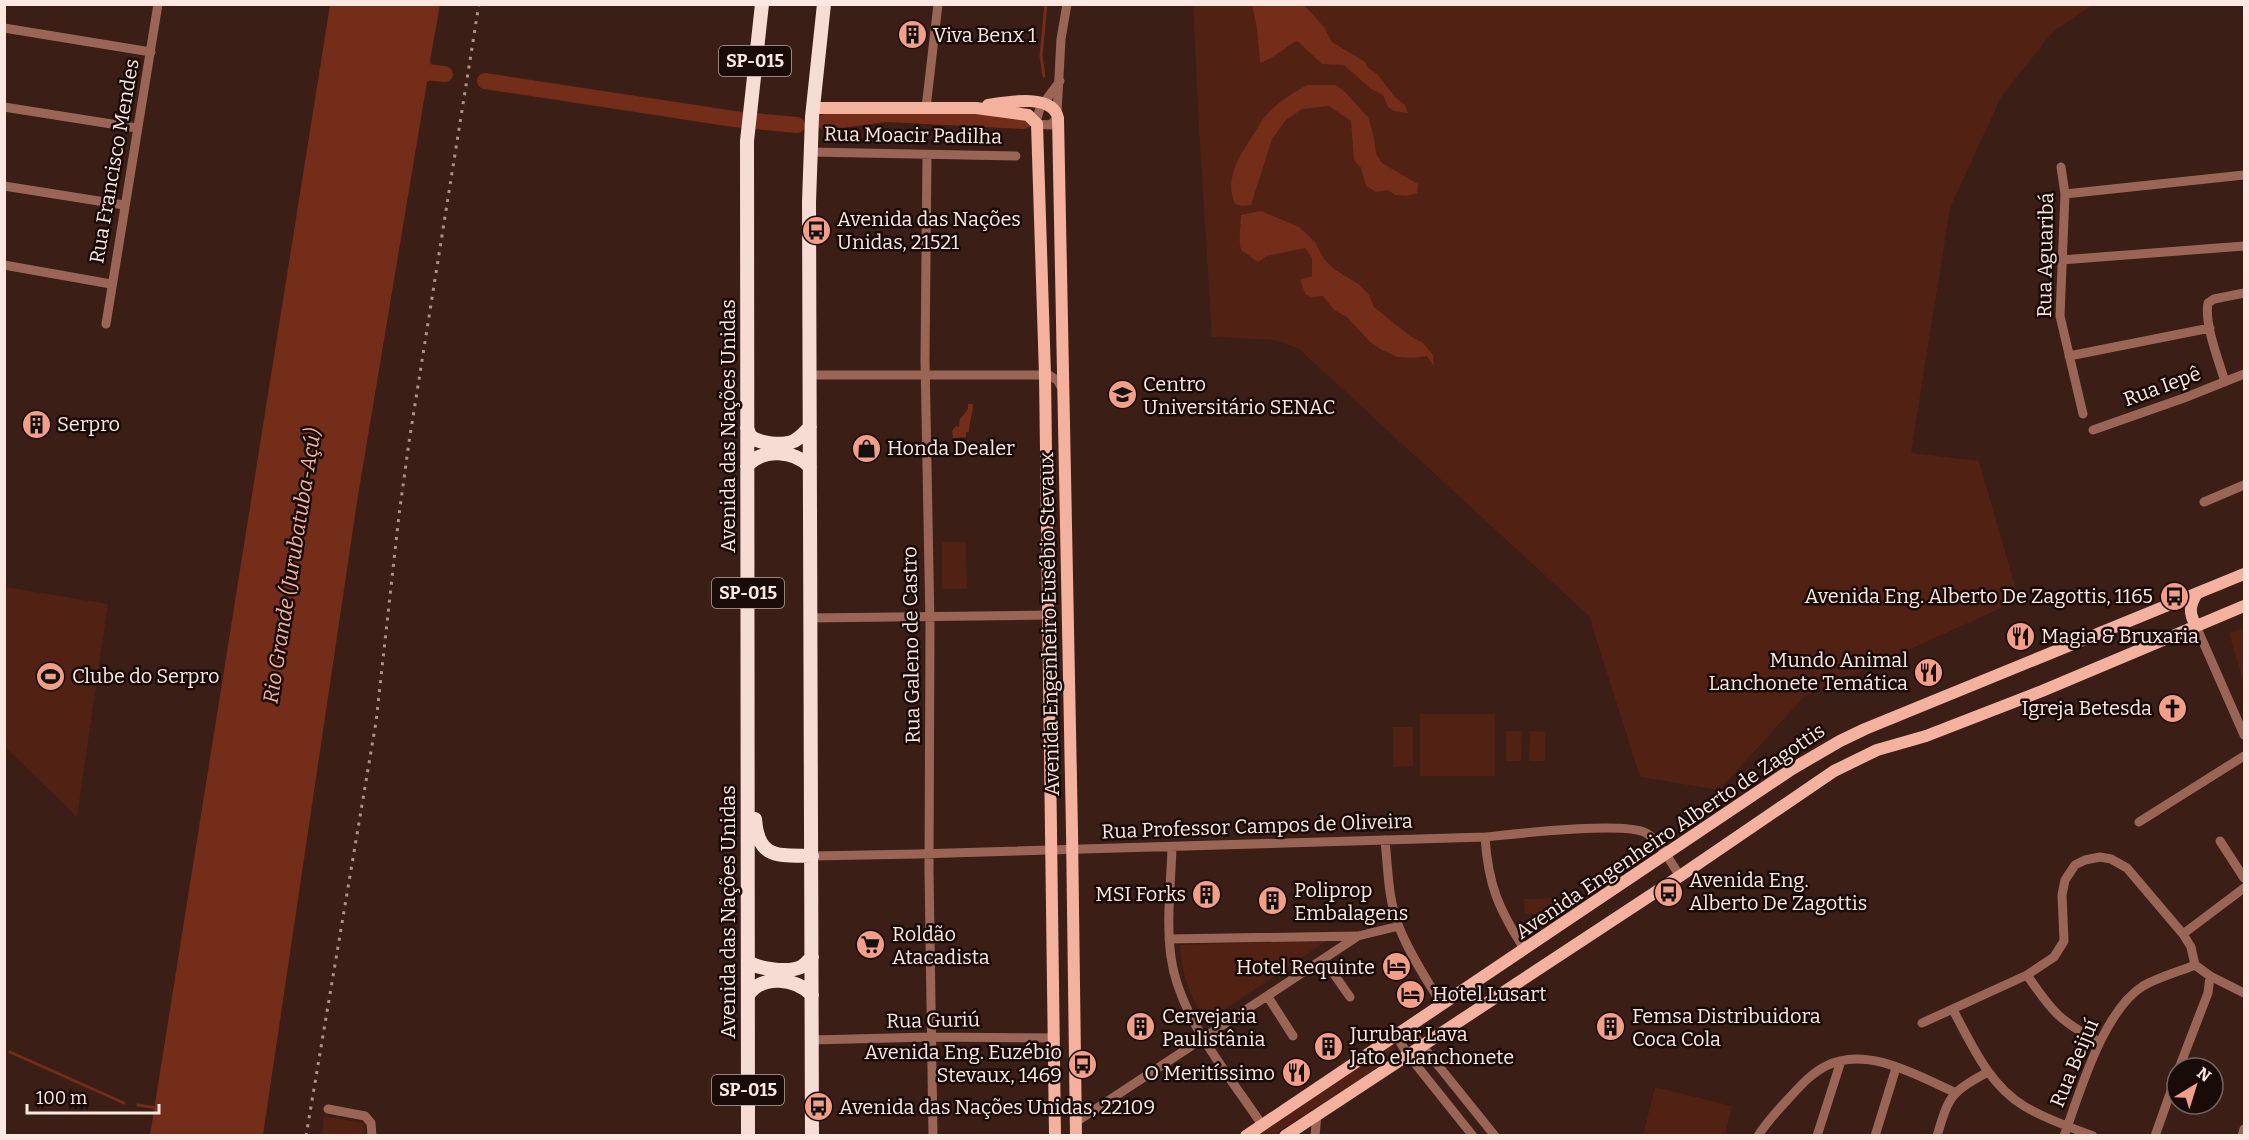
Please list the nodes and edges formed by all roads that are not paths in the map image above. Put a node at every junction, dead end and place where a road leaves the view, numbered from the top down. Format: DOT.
graph roads {
  1 [pos="158,4"];
  2 [pos="762,4"];
  3 [pos="824,4"];
  4 [pos="938,4"];
  5 [pos="1066,4"];
  6 [pos="4,28"];
  7 [pos="151,52"];
  8 [pos="1060,81"];
  9 [pos="1043,103"];
  10 [pos="4,107"];
  11 [pos="927,108"];
  12 [pos="976,108"];
  13 [pos="812,113"];
  14 [pos="1057,116"];
  15 [pos="1037,123"];
  16 [pos="137,128"];
  17 [pos="810,147"];
  18 [pos="927,155"];
  19 [pos="1016,156"];
  20 [pos="2061,166"];
  21 [pos="2244,176"];
  22 [pos="4,186"];
  23 [pos="2065,194"];
  24 [pos="124,206"];
  25 [pos="2244,246"];
  26 [pos="2061,260"];
  27 [pos="4,265"];
  28 [pos="111,284"];
  29 [pos="2244,293"];
  30 [pos="106,324"];
  31 [pos="2210,328"];
  32 [pos="2069,356"];
  33 [pos="2244,374"];
  34 [pos="809,375"];
  35 [pos="1045,375"];
  36 [pos="925,376"];
  37 [pos="2225,382"];
  38 [pos="1064,393"];
  39 [pos="2083,414"];
  40 [pos="810,427"];
  41 [pos="747,428"];
  42 [pos="2093,430"];
  43 [pos="747,466"];
  44 [pos="810,467"];
  45 [pos="2244,485"];
  46 [pos="2204,502"];
  47 [pos="2244,574"];
  48 [pos="2197,593"];
  49 [pos="2244,606"];
  50 [pos="1048,615"];
  51 [pos="930,616"];
  52 [pos="810,618"];
  53 [pos="2196,626"];
  54 [pos="2244,735"];
  55 [pos="2244,756"];
  56 [pos="748,761"];
  57 [pos="1050,761"];
  58 [pos="1071,785"];
  59 [pos="2139,822"];
  60 [pos="1485,837"];
  61 [pos="1385,840"];
  62 [pos="2220,842"];
  63 [pos="1172,847"];
  64 [pos="1051,850"];
  65 [pos="1072,850"];
  66 [pos="930,854"];
  67 [pos="1665,855"];
  68 [pos="812,856"];
  69 [pos="1680,876"];
  70 [pos="2244,878"];
  71 [pos="2244,888"];
  72 [pos="1399,926"];
  73 [pos="2183,934"];
  74 [pos="1358,936"];
  75 [pos="1170,939"];
  76 [pos="1525,950"];
  77 [pos="812,957"];
  78 [pos="1324,960"];
  79 [pos="748,962"];
  80 [pos="2195,965"];
  81 [pos="2027,975"];
  82 [pos="2210,976"];
  83 [pos="2244,993"];
  84 [pos="748,995"];
  85 [pos="812,995"];
  86 [pos="1268,997"];
  87 [pos="1350,997"];
  88 [pos="1443,1005"];
  89 [pos="1953,1010"];
  90 [pos="1922,1023"];
  91 [pos="1408,1028"];
  92 [pos="1293,1036"];
  93 [pos="1396,1036"];
  94 [pos="930,1037"];
  95 [pos="1203,1037"];
  96 [pos="1055,1038"];
  97 [pos="812,1040"];
  98 [pos="2099,1042"];
  99 [pos="1422,1047"];
  100 [pos="1076,1054"];
  101 [pos="1408,1056"];
  102 [pos="2184,1056"];
  103 [pos="1840,1061"];
  104 [pos="1896,1068"];
  105 [pos="1988,1072"];
  106 [pos="1447,1077"];
  107 [pos="1432,1085"];
  108 [pos="1954,1092"];
  109 [pos="2165,1108"];
  110 [pos="328,1109"];
  111 [pos="1317,1114"];
  112 [pos="1076,1122"];
  113 [pos="1262,1125"];
  114 [pos="2067,1126"];
  115 [pos="2244,1129"];
  116 [pos="372,1136"];
  117 [pos="748,1136"];
  118 [pos="812,1136"];
  119 [pos="933,1136"];
  120 [pos="1055,1136"];
  121 [pos="1076,1136"];
  122 [pos="1246,1136"];
  123 [pos="1285,1136"];
  124 [pos="1315,1136"];
  125 [pos="1473,1136"];
  126 [pos="1495,1136"];
  127 [pos="1758,1136"];
  128 [pos="1816,1136"];
  129 [pos="1875,1136"];
  130 [pos="1937,1136"];
  131 [pos="2064,1136"];
  132 [pos="2093,1136"];
  133 [pos="2155,1136"];
  134 [pos="2242,1136"];
  1 -- 7 [label="street, Rua Francisco Mendes"];
  2 -- 41 [label="highway, Avenida das Nações Unidas / SP-015"];
  3 -- 13 [label="highway, SP-015"];
  4 -- 11 [label="street"];
  5 -- 8 [label="street, Avenida Engenheiro Eusébio Stevaux"];
  6 -- 7 [label="street"];
  7 -- 16 [label="street, Rua Francisco Mendes"];
  8 -- 9 [label="street, Avenida Engenheiro Eusébio Stevaux"];
  8 -- 14 [label="street, Avenida Engenheiro Eusébio Stevaux"];
  9 -- 12 [label="main road"];
  9 -- 14 [label="main road"];
  9 -- 15 [label="street, Avenida Engenheiro Eusébio Stevaux"];
  10 -- 16 [label="street"];
  11 -- 12 [label="main road, Rua Moacir Padilha"];
  11 -- 13 [label="main road, Rua Moacir Padilha"];
  12 -- 15 [label="main road"];
  13 -- 17 [label="highway, SP-015"];
  14 -- 15 [label="street"];
  14 -- 38 [label="main road, Avenida Engenheiro Eusébio Stevaux"];
  15 -- 35 [label="main road, Avenida Engenheiro Eusébio Stevaux"];
  16 -- 24 [label="street, Rua Francisco Mendes"];
  17 -- 18 [label="street, Rua Moacir Padilha"];
  17 -- 34 [label="highway, SP-015"];
  18 -- 19 [label="street, Rua Moacir Padilha"];
  18 -- 36 [label="street, Rua Galeno de Castro"];
  20 -- 23 [label="street, Rua Aguaribá"];
  21 -- 23 [label="street"];
  22 -- 24 [label="street"];
  23 -- 26 [label="street, Rua Aguaribá"];
  24 -- 28 [label="street, Rua Francisco Mendes"];
  25 -- 26 [label="street"];
  26 -- 32 [label="street, Rua Aguaribá"];
  27 -- 28 [label="street"];
  28 -- 30 [label="street, Rua Francisco Mendes"];
  29 -- 31 [label="street"];
  31 -- 32 [label="street"];
  31 -- 37 [label="street"];
  32 -- 39 [label="street, Rua Aguaribá"];
  33 -- 37 [label="street, Rua Iepê"];
  34 -- 36 [label="street"];
  34 -- 40 [label="highway, SP-015"];
  35 -- 36 [label="street"];
  35 -- 38 [label="street"];
  35 -- 50 [label="main road, Avenida Engenheiro Eusébio Stevaux"];
  36 -- 51 [label="street, Rua Galeno de Castro"];
  37 -- 42 [label="street, Rua Iepê"];
  38 -- 58 [label="main road, Avenida Engenheiro Eusébio Stevaux"];
  40 -- 41 [label="highway"];
  40 -- 44 [label="highway, SP-015"];
  41 -- 43 [label="highway, Avenida das Nações Unidas / SP-015"];
  43 -- 44 [label="highway"];
  43 -- 56 [label="highway, Avenida das Nações Unidas / SP-015"];
  44 -- 52 [label="highway, SP-015"];
  45 -- 46 [label="street"];
  47 -- 48 [label="main road, Avenida Engenheiro Alberto de Zagottis"];
  48 -- 53 [label="main road"];
  48 -- 67 [label="main road, Avenida Engenheiro Alberto de Zagottis"];
  49 -- 53 [label="main road, Avenida Engenheiro Alberto de Zagottis"];
  50 -- 51 [label="street"];
  50 -- 57 [label="main road, Avenida Engenheiro Eusébio Stevaux"];
  51 -- 52 [label="street"];
  51 -- 66 [label="street, Rua Galeno de Castro"];
  52 -- 68 [label="highway, SP-015"];
  53 -- 54 [label="street"];
  53 -- 69 [label="main road, Avenida Engenheiro Alberto de Zagottis"];
  55 -- 59 [label="street"];
  56 -- 68 [label="highway"];
  56 -- 79 [label="highway, Avenida das Nações Unidas / SP-015"];
  57 -- 58 [label="main road"];
  57 -- 64 [label="main road, Avenida Engenheiro Eusébio Stevaux"];
  58 -- 65 [label="main road, Avenida Engenheiro Eusébio Stevaux"];
  60 -- 61 [label="street, Rua Professor Campos de Oliveira"];
  60 -- 67 [label="street, Rua Professor Campos de Oliveira"];
  60 -- 76 [label="street"];
  61 -- 63 [label="street, Rua Professor Campos de Oliveira"];
  61 -- 72 [label="street"];
  62 -- 70 [label="street"];
  63 -- 65 [label="street, Rua Professor Campos de Oliveira"];
  63 -- 75 [label="street"];
  64 -- 65 [label="street, Rua Professor Campos de Oliveira"];
  64 -- 66 [label="street, Rua Professor Campos de Oliveira"];
  64 -- 96 [label="main road, Avenida Engenheiro Eusébio Stevaux"];
  65 -- 100 [label="main road, Avenida Engenheiro Eusébio Stevaux"];
  66 -- 68 [label="street, Rua Professor Campos de Oliveira"];
  66 -- 94 [label="street, Rua Galeno de Castro"];
  67 -- 69 [label="street, Rua Professor Campos de Oliveira"];
  67 -- 76 [label="main road, Avenida Engenheiro Alberto de Zagottis"];
  68 -- 77 [label="highway, SP-015"];
  69 -- 99 [label="main road, Avenida Engenheiro Alberto de Zagottis"];
  71 -- 73 [label="street"];
  72 -- 74 [label="street"];
  72 -- 88 [label="street"];
  73 -- 80 [label="street"];
  73 -- 81 [label="street"];
  74 -- 75 [label="street"];
  74 -- 78 [label="street"];
  75 -- 95 [label="street"];
  76 -- 88 [label="main road, Avenida Engenheiro Alberto de Zagottis"];
  77 -- 79 [label="highway"];
  77 -- 85 [label="highway, SP-015"];
  78 -- 86 [label="street"];
  78 -- 87 [label="street"];
  79 -- 84 [label="highway, Avenida das Nações Unidas / SP-015"];
  80 -- 82 [label="street"];
  80 -- 98 [label="street, Rua Beijuí"];
  81 -- 89 [label="street"];
  81 -- 98 [label="street"];
  82 -- 83 [label="street"];
  82 -- 102 [label="street"];
  84 -- 85 [label="highway"];
  84 -- 117 [label="highway, Avenida das Nações Unidas / SP-015"];
  85 -- 97 [label="highway, SP-015"];
  86 -- 92 [label="street"];
  86 -- 95 [label="street"];
  88 -- 91 [label="main road, Avenida Engenheiro Alberto de Zagottis"];
  89 -- 90 [label="street"];
  89 -- 105 [label="street"];
  91 -- 93 [label="main road, Avenida Engenheiro Alberto de Zagottis"];
  91 -- 99 [label="street"];
  93 -- 101 [label="street"];
  93 -- 113 [label="main road, Avenida Engenheiro Alberto de Zagottis"];
  94 -- 96 [label="street, Rua Guriú"];
  94 -- 97 [label="street, Rua Guriú"];
  94 -- 119 [label="street, Rua Galeno de Castro"];
  95 -- 112 [label="street"];
  95 -- 113 [label="street"];
  96 -- 100 [label="main road"];
  96 -- 120 [label="main road, Avenida Engenheiro Eusébio Stevaux"];
  97 -- 118 [label="highway, SP-015"];
  98 -- 114 [label="street, Rua Beijuí"];
  99 -- 101 [label="main road, Avenida Engenheiro Alberto de Zagottis"];
  99 -- 106 [label="street"];
  100 -- 112 [label="main road, Avenida Engenheiro Eusébio Stevaux"];
  101 -- 107 [label="street"];
  101 -- 111 [label="main road, Avenida Engenheiro Alberto de Zagottis"];
  103 -- 104 [label="street"];
  103 -- 127 [label="street"];
  103 -- 128 [label="street"];
  104 -- 108 [label="street"];
  104 -- 129 [label="street"];
  105 -- 108 [label="street"];
  105 -- 114 [label="street"];
  106 -- 107 [label="street"];
  106 -- 126 [label="street"];
  107 -- 125 [label="street"];
  108 -- 130 [label="street"];
  109 -- 133 [label="street"];
  110 -- 116 [label="street"];
  111 -- 123 [label="main road, Avenida Engenheiro Alberto de Zagottis"];
  111 -- 124 [label="street"];
  112 -- 121 [label="main road, Avenida Engenheiro Eusébio Stevaux"];
  113 -- 122 [label="main road, Avenida Engenheiro Alberto de Zagottis"];
  114 -- 131 [label="street, Rua Beijuí"];
  114 -- 132 [label="street"];
  115 -- 134 [label="street"];
}
